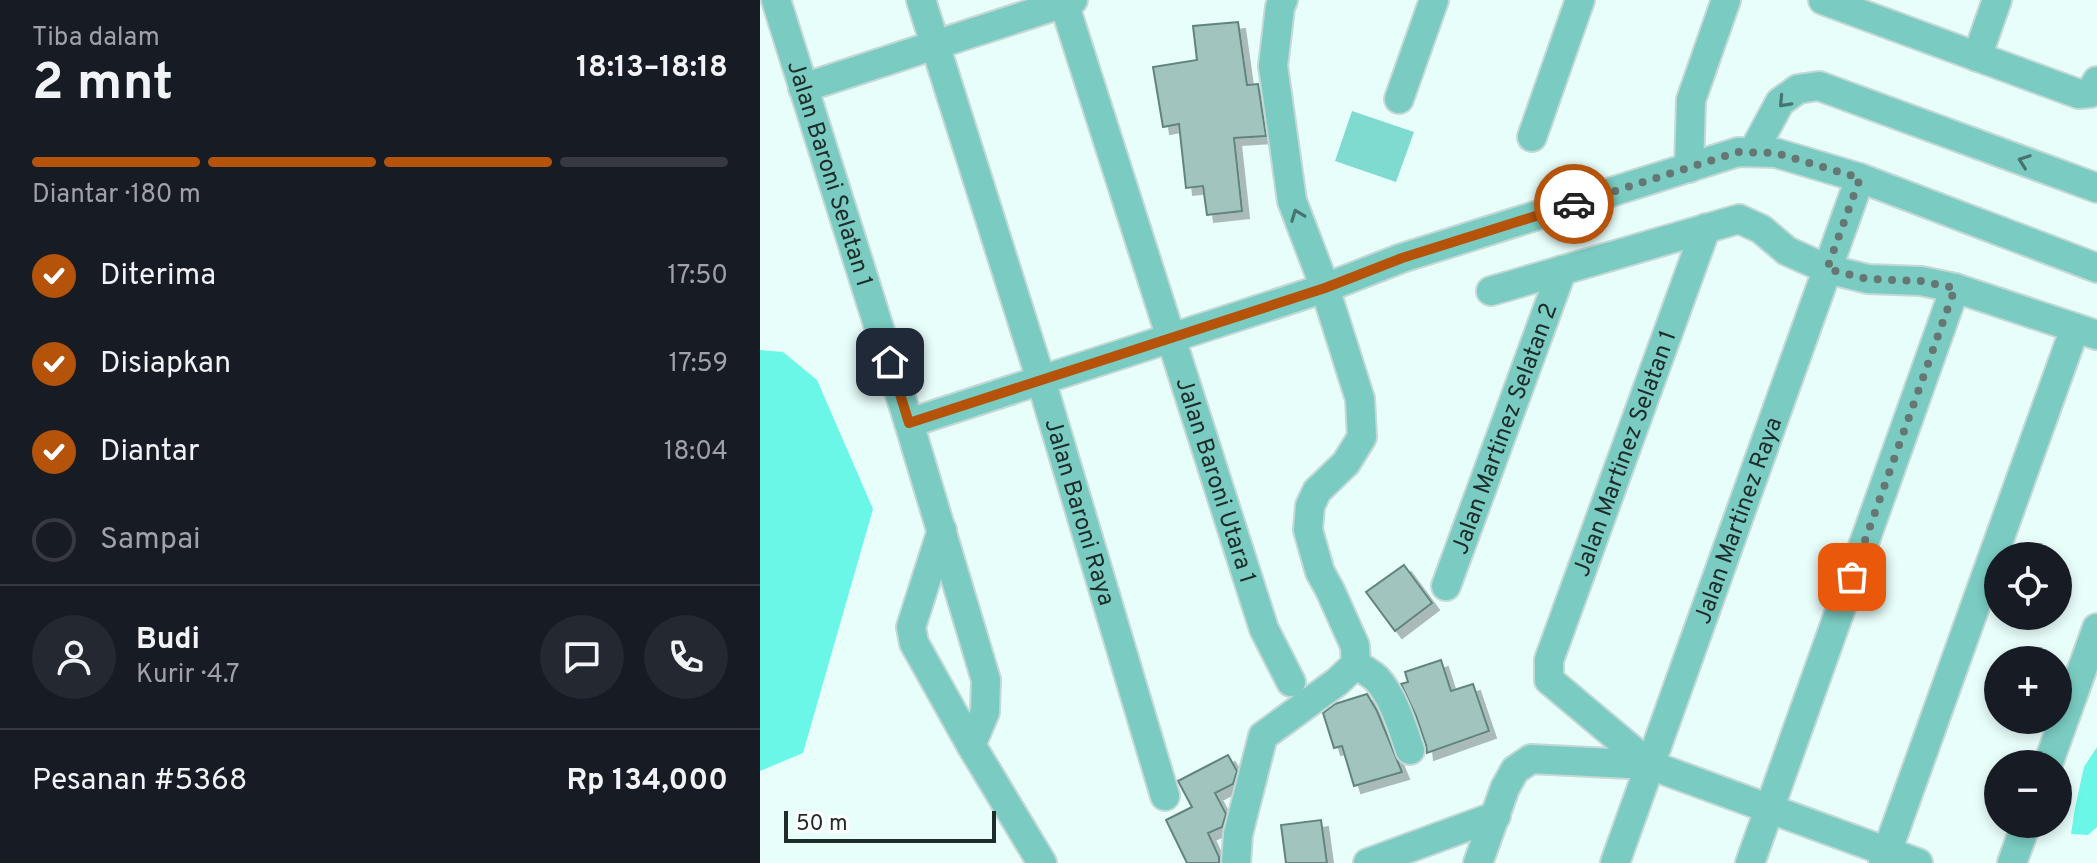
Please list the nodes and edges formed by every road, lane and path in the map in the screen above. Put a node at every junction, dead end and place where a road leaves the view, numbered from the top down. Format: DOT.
graph roads {
  1 [pos="776,0"];
  2 [pos="921,0"];
  3 [pos="1283,0"];
  4 [pos="1434,0"];
  5 [pos="1580,0"];
  6 [pos="1726,0"];
  7 [pos="1823,0"];
  8 [pos="1997,0"];
  9 [pos="1067,1"];
  10 [pos="1863,7"];
  11 [pos="935,45"];
  12 [pos="1977,57"];
  13 [pos="2094,87"];
  14 [pos="803,88"];
  15 [pos="1399,99"];
  16 [pos="1532,137"];
  17 [pos="1753,152"];
  18 [pos="1689,168"];
  19 [pos="1860,178"];
  20 [pos="2097,188"];
  21 [pos="1706,228"];
  22 [pos="2097,268"];
  23 [pos="1827,269"];
  24 [pos="1562,270"];
  25 [pos="1325,288"];
  26 [pos="1955,288"];
  27 [pos="1491,291"];
  28 [pos="2086,331"];
  29 [pos="1171,338"];
  30 [pos="1041,380"];
  31 [pos="909,423"];
  32 [pos="942,530"];
  33 [pos="1446,586"];
  34 [pos="2097,628"];
  35 [pos="1356,664"];
  36 [pos="1291,682"];
  37 [pos="971,745"];
  38 [pos="1410,750"];
  39 [pos="2053,750"];
  40 [pos="1650,765"];
  41 [pos="1165,796"];
  42 [pos="1770,809"];
  43 [pos="1496,816"];
  44 [pos="2021,838"];
  45 [pos="1885,857"];
  46 [pos="1042,863"];
  47 [pos="1236,863"];
  48 [pos="1368,863"];
  49 [pos="1478,863"];
  50 [pos="1615,863"];
  51 [pos="1750,863"];
  52 [pos="1918,863"];
  53 [pos="2012,863"];
  1 -- 14 [label="street, Jalan Baroni Selatan 1"];
  2 -- 11 [label="street, Jalan Baroni Raya"];
  25 -- 3 [label="street, one-way"];
  4 -- 15 [label="street"];
  5 -- 16 [label="street"];
  6 -- 18 [label="street"];
  7 -- 10 [label="street"];
  8 -- 12 [label="street"];
  9 -- 11 [label="street"];
  9 -- 29 [label="street, Jalan Baroni Utara 1"];
  10 -- 12 [label="street"];
  11 -- 14 [label="street"];
  11 -- 30 [label="street, Jalan Baroni Raya"];
  12 -- 13 [label="street"];
  14 -- 31 [label="street, Jalan Baroni Selatan 1"];
  17 -- 18 [label="street"];
  17 -- 19 [label="street"];
  20 -- 17 [label="street, one-way"];
  18 -- 25 [label="street"];
  19 -- 22 [label="street"];
  19 -- 23 [label="street, Jalan Martinez Raya"];
  21 -- 23 [label="street"];
  21 -- 24 [label="street"];
  21 -- 40 [label="street, Jalan Martinez Selatan 1"];
  23 -- 26 [label="street"];
  23 -- 40 [label="street, Jalan Martinez Raya"];
  24 -- 27 [label="street"];
  24 -- 33 [label="street, Jalan Martinez Selatan 2"];
  25 -- 29 [label="street"];
  25 -- 35 [label="street"];
  26 -- 28 [label="street"];
  26 -- 42 [label="street"];
  28 -- 45 [label="street"];
  29 -- 30 [label="street"];
  29 -- 36 [label="street, Jalan Baroni Utara 1"];
  30 -- 31 [label="street"];
  30 -- 41 [label="street, Jalan Baroni Raya"];
  31 -- 32 [label="street, Jalan Baroni Selatan 1"];
  32 -- 37 [label="street, Jalan Baroni Selatan 1"];
  32 -- 37 [label="street"];
  34 -- 39 [label="street"];
  35 -- 38 [label="street"];
  35 -- 47 [label="street"];
  37 -- 46 [label="street"];
  40 -- 42 [label="street"];
  40 -- 43 [label="street"];
  40 -- 50 [label="street, Jalan Martinez Raya"];
  42 -- 45 [label="street"];
  42 -- 51 [label="street"];
  43 -- 48 [label="street"];
  43 -- 49 [label="street"];
  44 -- 53 [label="street"];
  45 -- 52 [label="street"];
}
